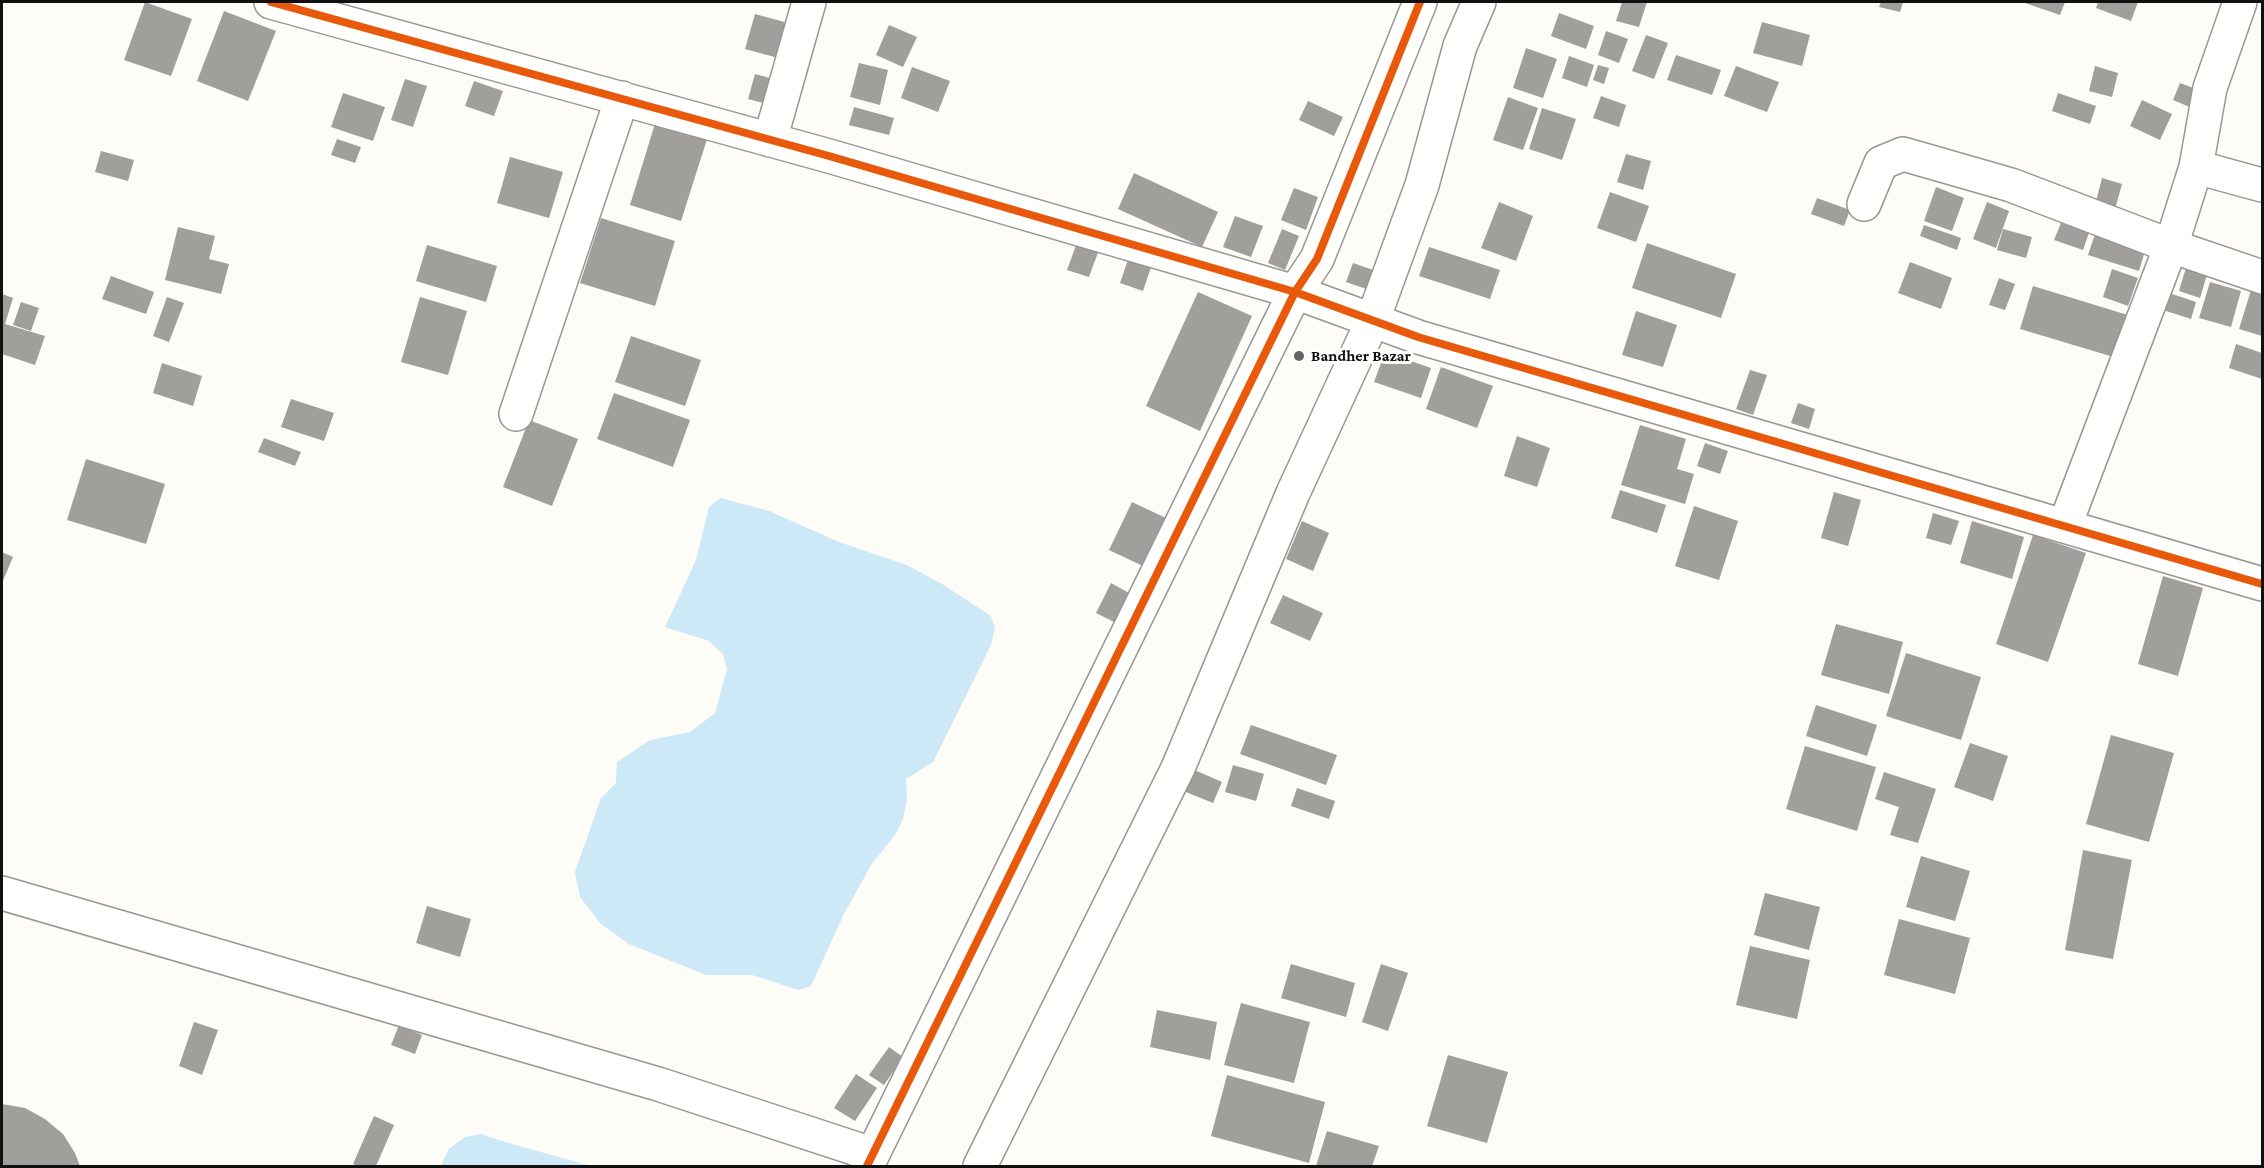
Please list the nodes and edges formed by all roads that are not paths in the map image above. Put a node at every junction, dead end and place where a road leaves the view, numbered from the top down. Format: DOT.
graph roads {
  1 [pos="271,2"];
  2 [pos="809,2"];
  3 [pos="1420,2"];
  4 [pos="1479,2"];
  5 [pos="2240,2"];
  6 [pos="622,98"];
  7 [pos="770,140"];
  8 [pos="2196,167"];
  9 [pos="2262,185"];
  10 [pos="1864,204"];
  11 [pos="2171,246"];
  12 [pos="2262,277"];
  13 [pos="1295,292"];
  14 [pos="1372,322"];
  15 [pos="516,414"];
  16 [pos="2065,525"];
  17 [pos="2262,584"];
  18 [pos="2,893"];
  19 [pos="870,1160"];
  20 [pos="980,1167"];
  1 -- 6 [label="street"];
  2 -- 7 [label="street"];
  3 -- 13 [label="street"];
  4 -- 14 [label="street"];
  5 -- 8 [label="street"];
  6 -- 7 [label="street"];
  6 -- 15 [label="street"];
  7 -- 13 [label="street"];
  8 -- 9 [label="street"];
  8 -- 11 [label="street"];
  10 -- 11 [label="street"];
  11 -- 12 [label="street"];
  11 -- 16 [label="street"];
  13 -- 14 [label="street"];
  13 -- 19 [label="street"];
  14 -- 16 [label="street"];
  14 -- 20 [label="street"];
  16 -- 17 [label="street"];
  18 -- 19 [label="street"];
}
